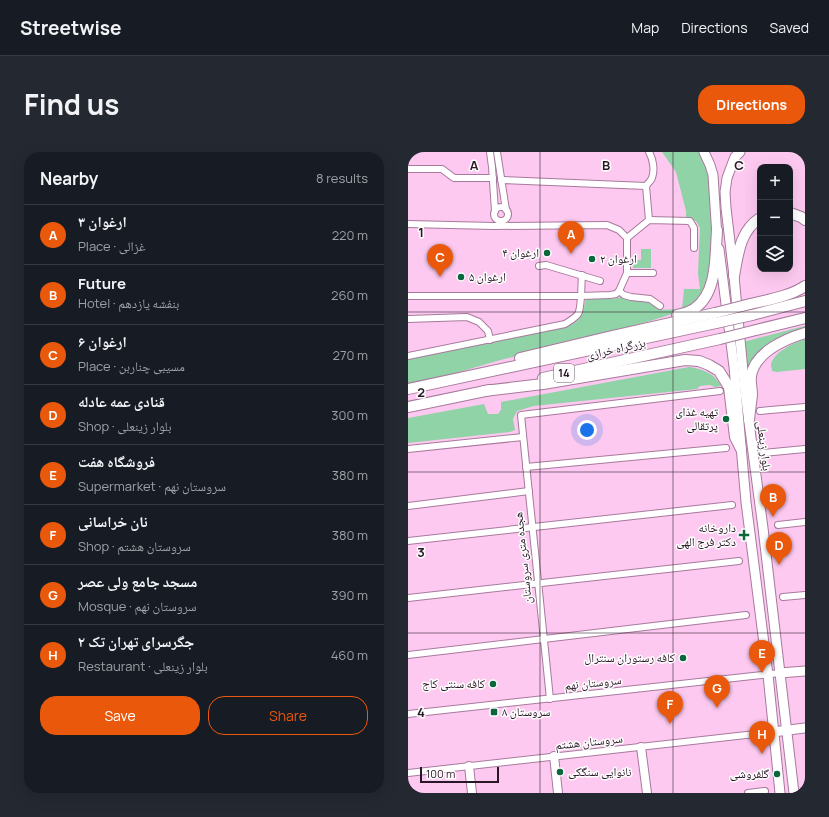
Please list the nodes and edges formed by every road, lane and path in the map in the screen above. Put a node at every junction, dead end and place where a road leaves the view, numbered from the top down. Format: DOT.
graph roads {
  1 [pos="490,152"];
  2 [pos="497,152"];
  3 [pos="649,152"];
  4 [pos="704,152"];
  5 [pos="709,152"];
  6 [pos="736,154"];
  7 [pos="710,165"];
  8 [pos="408,168"];
  9 [pos="493,178"];
  10 [pos="501,180"];
  11 [pos="646,186"];
  12 [pos="495,211"];
  13 [pos="507,213"];
  14 [pos="793,214"];
  15 [pos="496,219"];
  16 [pos="649,220"];
  17 [pos="757,220"];
  18 [pos="805,220"];
  19 [pos="408,224"];
  20 [pos="497,226"];
  21 [pos="509,226"];
  22 [pos="717,230"];
  23 [pos="627,238"];
  24 [pos="694,248"];
  25 [pos="539,266"];
  26 [pos="627,273"];
  27 [pos="653,273"];
  28 [pos="582,275"];
  29 [pos="734,276"];
  30 [pos="600,281"];
  31 [pos="805,286"];
  32 [pos="619,291"];
  33 [pos="408,296"];
  34 [pos="581,296"];
  35 [pos="805,301"];
  36 [pos="660,306"];
  37 [pos="751,310"];
  38 [pos="716,318"];
  39 [pos="805,318"];
  40 [pos="408,320"];
  41 [pos="805,333"];
  42 [pos="612,336"];
  43 [pos="490,340"];
  44 [pos="408,356"];
  45 [pos="478,374"];
  46 [pos="408,389"];
  47 [pos="484,391"];
  48 [pos="720,391"];
  49 [pos="408,407"];
  50 [pos="805,407"];
  51 [pos="760,411"];
  52 [pos="748,420"];
  53 [pos="523,437"];
  54 [pos="726,448"];
  55 [pos="408,449"];
  56 [pos="741,449"];
  57 [pos="805,449"];
  58 [pos="763,453"];
  59 [pos="526,467"];
  60 [pos="529,491"];
  61 [pos="732,505"];
  62 [pos="408,506"];
  63 [pos="805,522"];
  64 [pos="778,525"];
  65 [pos="532,527"];
  66 [pos="408,541"];
  67 [pos="739,560"];
  68 [pos="538,583"];
  69 [pos="805,595"];
  70 [pos="783,597"];
  71 [pos="408,598"];
  72 [pos="746,615"];
  73 [pos="544,639"];
  74 [pos="776,639"];
  75 [pos="763,641"];
  76 [pos="408,655"];
  77 [pos="805,671"];
  78 [pos="780,673"];
  79 [pos="768,675"];
  80 [pos="550,699"];
  81 [pos="408,714"];
  82 [pos="805,728"];
  83 [pos="788,730"];
  84 [pos="773,732"];
  85 [pos="641,747"];
  86 [pos="554,756"];
  87 [pos="469,766"];
  88 [pos="408,773"];
  89 [pos="765,791"];
  90 [pos="472,793"];
  91 [pos="558,793"];
  92 [pos="647,793"];
  93 [pos="748,793"];
  94 [pos="780,793"];
  95 [pos="794,793"];
  1 -- 9 [label="street"];
  2 -- 10 [label="street"];
  3 -- 11 [label="street"];
  4 -- 7 [label="main road, بلوار زینعلی"];
  5 -- 7 [label="main road"];
  6 -- 29 [label="main road, بلوار زینعلی"];
  7 -- 22 [label="main road, بلوار زینعلی"];
  8 -- 9 [label="street"];
  9 -- 12 [label="street"];
  10 -- 11 [label="street"];
  10 -- 13 [label="street"];
  11 -- 16 [label="street"];
  12 -- 13 [label="street"];
  12 -- 15 [label="street"];
  13 -- 15 [label="street"];
  13 -- 21 [label="street"];
  14 -- 18 [label="highway"];
  15 -- 20 [label="street"];
  16 -- 23 [label="street"];
  16 -- 24 [label="street"];
  17 -- 29 [label="highway"];
  19 -- 20 [label="street"];
  20 -- 21 [label="street"];
  21 -- 23 [label="street"];
  22 -- 42 [label="highway"];
  22 -- 56 [label="main road, بلوار زینعلی"];
  23 -- 26 [label="street"];
  25 -- 28 [label="street"];
  26 -- 27 [label="street"];
  26 -- 32 [label="street"];
  28 -- 30 [label="street"];
  28 -- 34 [label="street"];
  29 -- 52 [label="main road, بلوار زینعلی"];
  31 -- 37 [label="highway"];
  32 -- 34 [label="street"];
  32 -- 36 [label="street"];
  33 -- 34 [label="street"];
  34 -- 43 [label="street"];
  35 -- 37 [label="highway, بزرگراه خرازی / 14"];
  37 -- 38 [label="highway, بزرگراه خرازی / 14, bridge"];
  38 -- 42 [label="highway"];
  38 -- 45 [label="highway, بزرگراه خرازی / 14"];
  39 -- 47 [label="highway, بزرگراه خرازی / 14, bridge"];
  40 -- 43 [label="street"];
  41 -- 52 [label="highway"];
  42 -- 45 [label="highway"];
  43 -- 44 [label="street"];
  45 -- 46 [label="highway, بزرگراه خرازی / 14"];
  47 -- 49 [label="highway, بزرگراه خرازی / 14"];
  47 -- 56 [label="highway"];
  48 -- 53 [label="street, هجده متری سروستان"];
  50 -- 51 [label="street"];
  52 -- 74 [label="main road, بلوار زینعلی"];
  53 -- 55 [label="street"];
  53 -- 59 [label="street, هجده متری سروستان"];
  54 -- 59 [label="street"];
  56 -- 75 [label="main road, بلوار زینعلی"];
  57 -- 58 [label="street"];
  59 -- 60 [label="street, هجده متری سروستان"];
  60 -- 62 [label="street"];
  60 -- 65 [label="street, هجده متری سروستان"];
  61 -- 65 [label="street"];
  63 -- 64 [label="street"];
  65 -- 66 [label="street"];
  65 -- 68 [label="street, هجده متری سروستان"];
  67 -- 68 [label="street"];
  68 -- 71 [label="street"];
  68 -- 73 [label="street, هجده متری سروستان"];
  69 -- 70 [label="street"];
  72 -- 73 [label="street"];
  73 -- 76 [label="street"];
  73 -- 80 [label="street, هجده متری سروستان"];
  74 -- 75 [label="main road"];
  74 -- 78 [label="main road, بلوار زینعلی"];
  75 -- 79 [label="main road, بلوار زینعلی"];
  77 -- 78 [label="main road"];
  78 -- 79 [label="street, سروستان نهم"];
  78 -- 83 [label="main road, بلوار زینعلی"];
  79 -- 80 [label="street, سروستان نهم"];
  79 -- 84 [label="main road, بلوار زینعلی"];
  80 -- 81 [label="street, سروستان نهم"];
  82 -- 83 [label="main road"];
  83 -- 84 [label="main road"];
  83 -- 95 [label="main road, بلوار زینعلی"];
  84 -- 85 [label="street, سروستان هشتم"];
  84 -- 94 [label="main road, بلوار زینعلی"];
  85 -- 86 [label="street, سروستان هشتم"];
  85 -- 92 [label="street"];
  86 -- 87 [label="street, سروستان هشتم"];
  86 -- 91 [label="street"];
  87 -- 88 [label="street, سروستان هشتم"];
  87 -- 90 [label="street"];
  89 -- 93 [label="street"];
}
